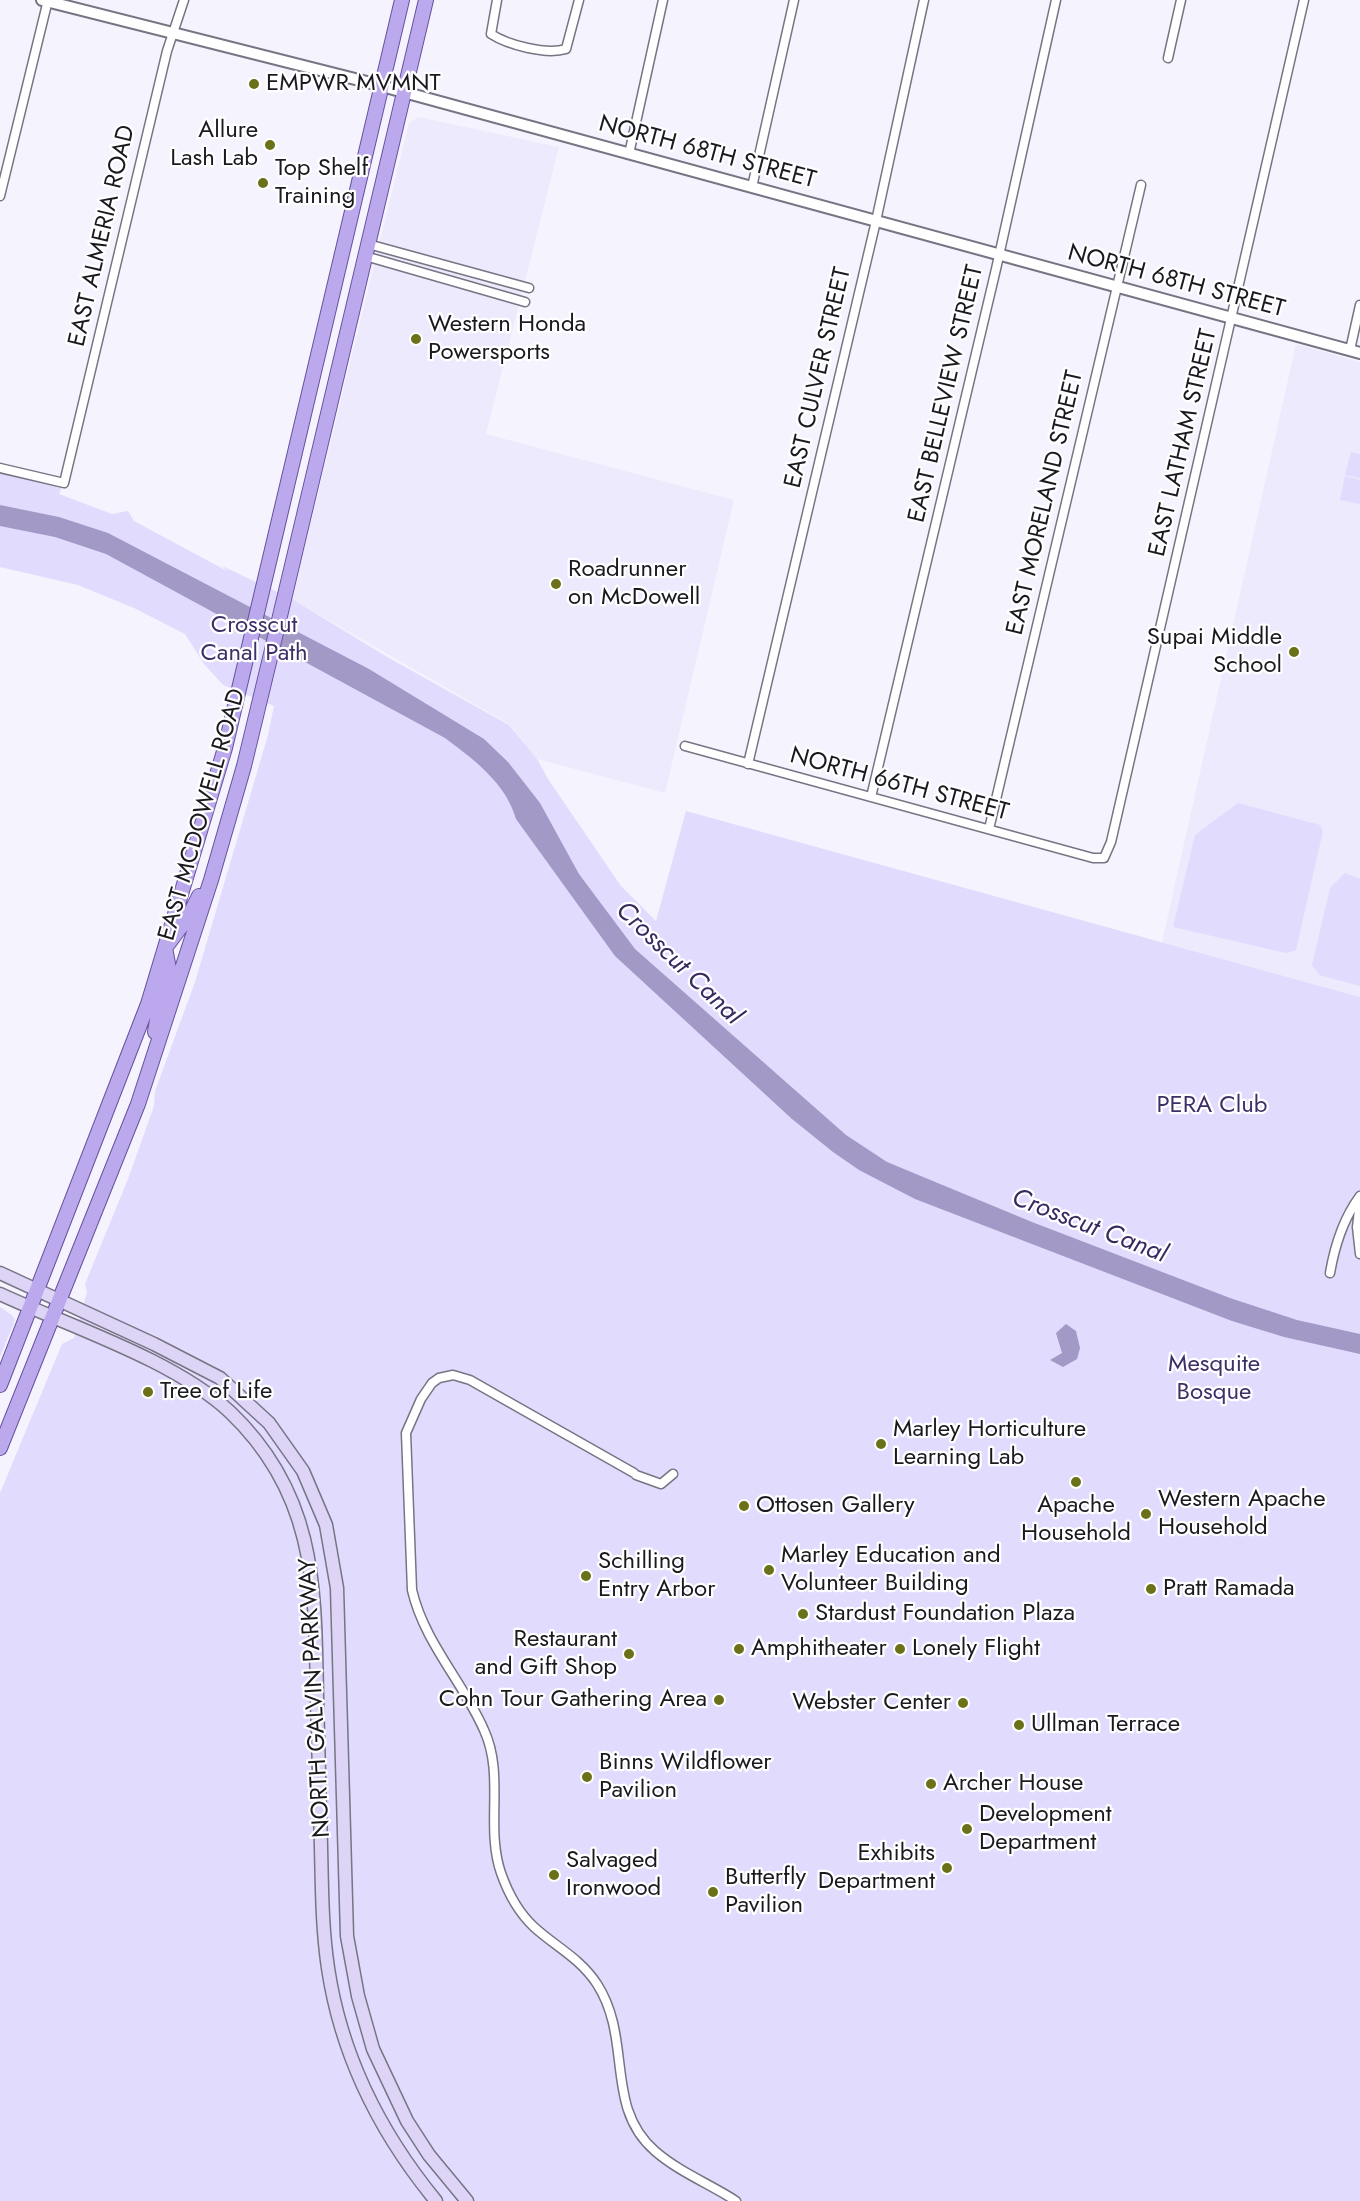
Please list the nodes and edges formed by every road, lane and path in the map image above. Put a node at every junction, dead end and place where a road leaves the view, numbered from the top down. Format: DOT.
graph roads {
  1 [pos="46,0"];
  2 [pos="184,0"];
  3 [pos="402,0"];
  4 [pos="426,0"];
  5 [pos="497,0"];
  6 [pos="579,0"];
  7 [pos="663,0"];
  8 [pos="794,0"];
  9 [pos="924,0"];
  10 [pos="1056,0"];
  11 [pos="1181,0"];
  12 [pos="1305,0"];
  13 [pos="174,32"];
  14 [pos="1168,58"];
  15 [pos="381,86"];
  16 [pos="404,93"];
  17 [pos="629,154"];
  18 [pos="1141,185"];
  19 [pos="752,187"];
  20 [pos="0,196"];
  21 [pos="876,221"];
  22 [pos="367,250"];
  23 [pos="999,255"];
  24 [pos="336,276"];
  25 [pos="360,282"];
  26 [pos="529,288"];
  27 [pos="1118,288"];
  28 [pos="525,302"];
  29 [pos="1360,305"];
  30 [pos="1233,319"];
  31 [pos="1355,352"];
  32 [pos="0,468"];
  33 [pos="685,746"];
  34 [pos="748,764"];
  35 [pos="871,797"];
  36 [pos="989,829"];
  37 [pos="218,858"];
  38 [pos="1104,858"];
  39 [pos="165,948"];
  40 [pos="151,1064"];
  41 [pos="1360,1196"];
  42 [pos="1360,1202"];
  43 [pos="1360,1254"];
  44 [pos="1330,1272"];
  45 [pos="0,1273"];
  46 [pos="37,1290"];
  47 [pos="0,1294"];
  48 [pos="60,1300"];
  49 [pos="31,1308"];
  50 [pos="53,1318"];
  51 [pos="0,1385"];
  52 [pos="0,1448"];
  53 [pos="673,1474"];
  54 [pos="436,2201"];
  55 [pos="467,2201"];
  56 [pos="736,2201"];
  1 -- 13 [label="street, NORTH 68TH STREET"];
  1 -- 20 [label="street"];
  2 -- 13 [label="street, EAST ALMERIA ROAD"];
  3 -- 15 [label="main road, EAST MCDOWELL ROAD"];
  4 -- 16 [label="main road, EAST MCDOWELL ROAD"];
  5 -- 6 [label="street"];
  7 -- 17 [label="street"];
  8 -- 19 [label="street"];
  9 -- 21 [label="street, EAST CULVER STREET"];
  10 -- 23 [label="street, EAST BELLEVIEW STREET"];
  11 -- 14 [label="street"];
  12 -- 30 [label="street, EAST LATHAM STREET"];
  13 -- 15 [label="street, NORTH 68TH STREET"];
  13 -- 32 [label="street, EAST ALMERIA ROAD"];
  15 -- 16 [label="street, NORTH 68TH STREET"];
  15 -- 24 [label="main road, EAST MCDOWELL ROAD"];
  16 -- 17 [label="street, NORTH 68TH STREET"];
  16 -- 22 [label="main road, EAST MCDOWELL ROAD"];
  17 -- 19 [label="street, NORTH 68TH STREET"];
  18 -- 27 [label="street, EAST MORELAND STREET"];
  19 -- 21 [label="street, NORTH 68TH STREET"];
  21 -- 23 [label="street, NORTH 68TH STREET"];
  21 -- 34 [label="street, EAST CULVER STREET"];
  22 -- 25 [label="main road, EAST MCDOWELL ROAD"];
  22 -- 26 [label="street"];
  22 -- 28 [label="street"];
  23 -- 27 [label="street, NORTH 68TH STREET"];
  23 -- 35 [label="street, EAST BELLEVIEW STREET"];
  24 -- 25 [label="main road"];
  24 -- 39 [label="main road, EAST MCDOWELL ROAD"];
  25 -- 37 [label="main road, EAST MCDOWELL ROAD"];
  27 -- 30 [label="street, NORTH 68TH STREET"];
  27 -- 36 [label="street, EAST MORELAND STREET"];
  29 -- 31 [label="street"];
  30 -- 31 [label="street, NORTH 68TH STREET"];
  30 -- 38 [label="street, EAST LATHAM STREET"];
  33 -- 34 [label="street, NORTH 66TH STREET"];
  34 -- 35 [label="street, NORTH 66TH STREET"];
  35 -- 36 [label="street, NORTH 66TH STREET"];
  36 -- 38 [label="street, NORTH 66TH STREET"];
  37 -- 39 [label="main road"];
  37 -- 40 [label="main road, EAST MCDOWELL ROAD"];
  39 -- 40 [label="main road"];
  39 -- 46 [label="main road, EAST MCDOWELL ROAD"];
  40 -- 48 [label="main road, EAST MCDOWELL ROAD"];
  41 -- 44 [label="street"];
  42 -- 43 [label="street"];
  45 -- 46 [label="main road, NORTH GALVIN PARKWAY"];
  46 -- 48 [label="main road, NORTH GALVIN PARKWAY"];
  46 -- 49 [label="main road, EAST MCDOWELL ROAD"];
  47 -- 49 [label="main road, NORTH GALVIN PARKWAY"];
  48 -- 50 [label="main road, EAST MCDOWELL ROAD"];
  48 -- 55 [label="main road, NORTH GALVIN PARKWAY"];
  49 -- 50 [label="main road, NORTH GALVIN PARKWAY"];
  49 -- 51 [label="main road, EAST MCDOWELL ROAD"];
  50 -- 52 [label="main road, EAST MCDOWELL ROAD"];
  50 -- 54 [label="main road, NORTH GALVIN PARKWAY"];
  53 -- 56 [label="street"];
}
